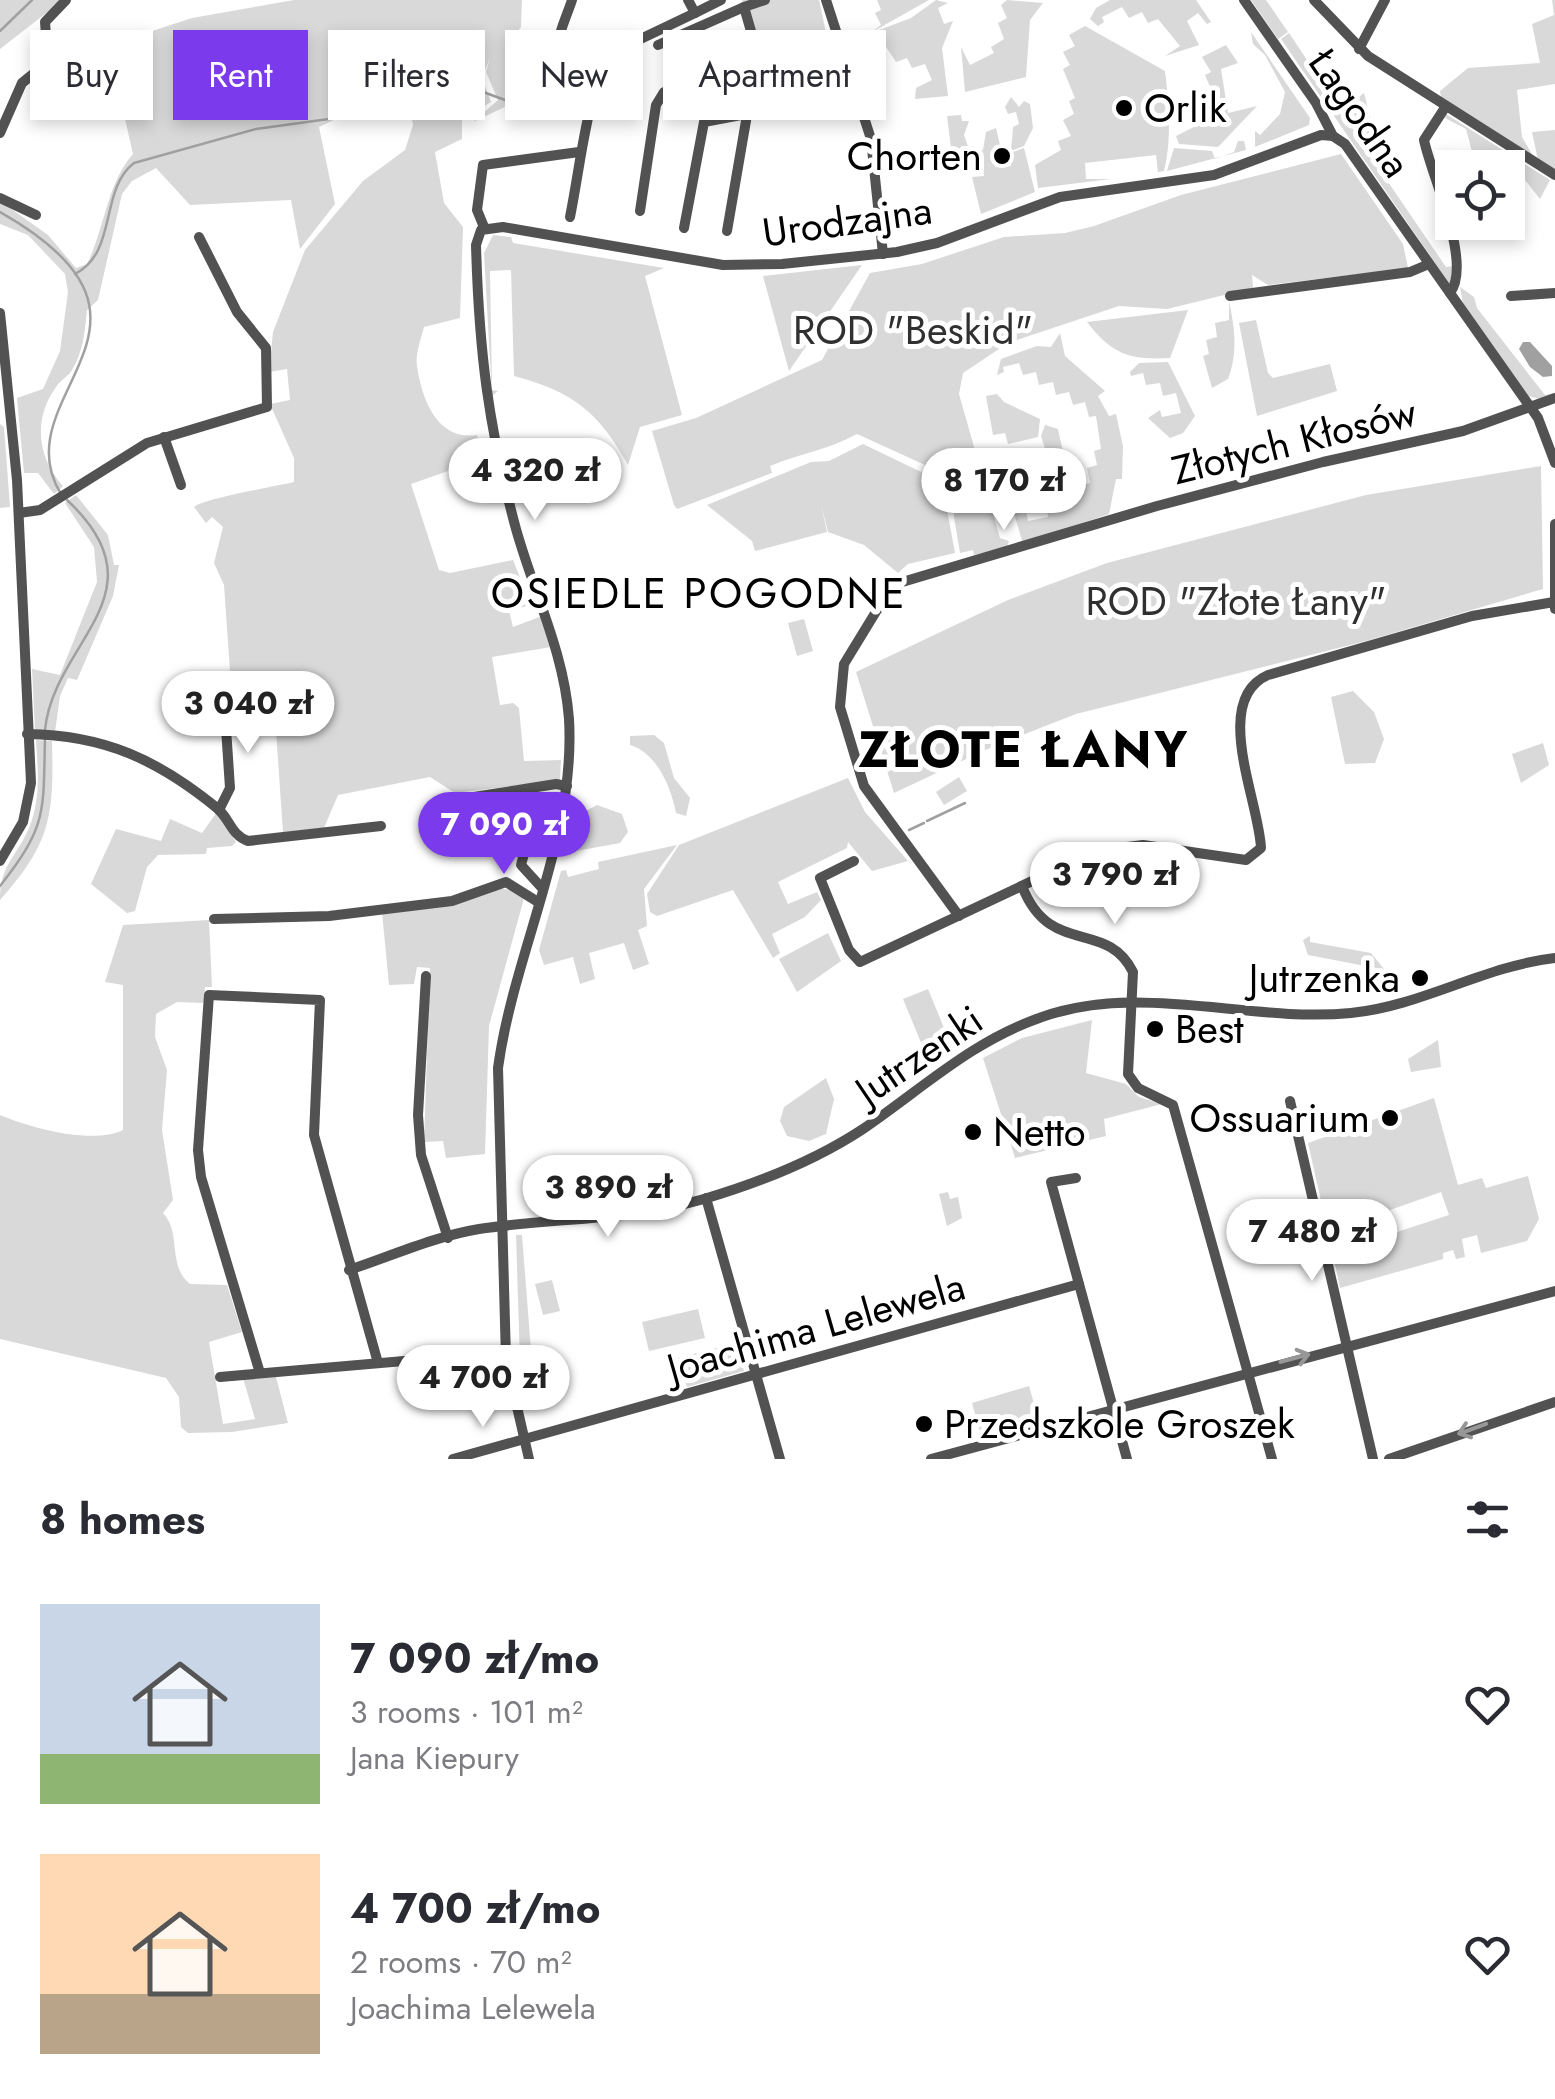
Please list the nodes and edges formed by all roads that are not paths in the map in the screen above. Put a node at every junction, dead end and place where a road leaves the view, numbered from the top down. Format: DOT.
graph roads {
  1 [pos="66,0"];
  2 [pos="572,0"];
  3 [pos="688,0"];
  4 [pos="720,0"];
  5 [pos="765,0"];
  6 [pos="826,0"];
  7 [pos="1244,0"];
  8 [pos="1314,0"];
  9 [pos="1385,0"];
  10 [pos="744,7"];
  11 [pos="695,13"];
  12 [pos="46,30"];
  13 [pos="563,30"];
  14 [pos="751,30"];
  15 [pos="643,38"];
  16 [pos="658,45"];
  17 [pos="1359,49"];
  18 [pos="30,77"];
  19 [pos="663,94"];
  20 [pos="1446,106"];
  21 [pos="587,120"];
  22 [pos="716,120"];
  23 [pos="746,120"];
  24 [pos="0,133"];
  25 [pos="1333,136"];
  26 [pos="579,152"];
  27 [pos="1555,176"];
  28 [pos="0,198"];
  29 [pos="640,211"];
  30 [pos="36,215"];
  31 [pos="570,217"];
  32 [pos="684,228"];
  33 [pos="482,231"];
  34 [pos="727,231"];
  35 [pos="199,237"];
  36 [pos="883,254"];
  37 [pos="1430,264"];
  38 [pos="1450,293"];
  39 [pos="1555,293"];
  40 [pos="1230,296"];
  41 [pos="1512,296"];
  42 [pos="0,314"];
  43 [pos="1555,398"];
  44 [pos="1530,408"];
  45 [pos="164,437"];
  46 [pos="1555,463"];
  47 [pos="181,485"];
  48 [pos="18,513"];
  49 [pos="1555,524"];
  50 [pos="1554,552"];
  51 [pos="1554,606"];
  52 [pos="223,683"];
  53 [pos="27,734"];
  54 [pos="567,786"];
  55 [pos="455,800"];
  56 [pos="565,800"];
  57 [pos="219,810"];
  58 [pos="381,826"];
  59 [pos="5,842"];
  60 [pos="0,861"];
  61 [pos="854,862"];
  62 [pos="1022,886"];
  63 [pos="542,888"];
  64 [pos="538,902"];
  65 [pos="959,916"];
  66 [pos="214,919"];
  67 [pos="1555,958"];
  68 [pos="426,976"];
  69 [pos="1132,1004"];
  70 [pos="1290,1101"];
  71 [pos="1076,1178"];
  72 [pos="706,1198"];
  73 [pos="501,1226"];
  74 [pos="448,1238"];
  75 [pos="349,1270"];
  76 [pos="1079,1284"];
  77 [pos="1555,1291"];
  78 [pos="1346,1344"];
  79 [pos="473,1355"];
  80 [pos="378,1363"];
  81 [pos="1247,1371"];
  82 [pos="260,1373"];
  83 [pos="220,1376"];
  84 [pos="756,1376"];
  85 [pos="1555,1402"];
  86 [pos="1114,1408"];
  87 [pos="524,1440"];
  88 [pos="453,1459"];
  89 [pos="529,1459"];
  90 [pos="780,1459"];
  91 [pos="931,1459"];
  92 [pos="1128,1459"];
  93 [pos="1272,1459"];
  94 [pos="1373,1459"];
  95 [pos="1389,1459"];
  1 -- 12 [label="street"];
  2 -- 13 [label="street"];
  3 -- 11 [label="street"];
  4 -- 11 [label="street"];
  5 -- 10 [label="street"];
  6 -- 36 [label="street"];
  7 -- 25 [label="street, Łagodna"];
  8 -- 17 [label="street"];
  9 -- 17 [label="street"];
  10 -- 14 [label="street"];
  10 -- 16 [label="street"];
  11 -- 15 [label="street"];
  17 -- 20 [label="street"];
  18 -- 24 [label="street"];
  19 -- 29 [label="street"];
  20 -- 27 [label="street"];
  20 -- 38 [label="street"];
  21 -- 26 [label="street"];
  22 -- 32 [label="street"];
  23 -- 34 [label="street"];
  25 -- 36 [label="street, Urodzajna"];
  25 -- 37 [label="street, Łagodna"];
  26 -- 31 [label="street"];
  26 -- 33 [label="street"];
  28 -- 30 [label="street"];
  33 -- 36 [label="street, Urodzajna"];
  33 -- 54 [label="street"];
  35 -- 45 [label="street"];
  37 -- 38 [label="street, Łagodna"];
  37 -- 40 [label="street"];
  38 -- 44 [label="street, Łagodna"];
  39 -- 41 [label="street"];
  42 -- 48 [label="street"];
  43 -- 44 [label="street, Złotych Kłosów"];
  44 -- 46 [label="street, Łagodna"];
  44 -- 65 [label="street, Złotych Kłosów"];
  45 -- 47 [label="street"];
  45 -- 48 [label="street"];
  48 -- 53 [label="street"];
  49 -- 50 [label="street"];
  50 -- 51 [label="street"];
  51 -- 62 [label="street"];
  52 -- 57 [label="street"];
  53 -- 57 [label="street"];
  53 -- 59 [label="street"];
  54 -- 55 [label="street"];
  54 -- 56 [label="street"];
  56 -- 63 [label="street"];
  56 -- 63 [label="street"];
  57 -- 58 [label="street"];
  59 -- 60 [label="street"];
  61 -- 65 [label="street"];
  62 -- 65 [label="street"];
  62 -- 69 [label="street"];
  63 -- 64 [label="street"];
  64 -- 66 [label="street"];
  64 -- 73 [label="street"];
  67 -- 69 [label="street, Jutrzenki"];
  68 -- 74 [label="street"];
  69 -- 72 [label="street, Jutrzenki"];
  69 -- 81 [label="street"];
  70 -- 78 [label="street"];
  71 -- 76 [label="street"];
  72 -- 73 [label="street, Jutrzenki"];
  72 -- 84 [label="street"];
  73 -- 74 [label="street, Jutrzenki"];
  73 -- 87 [label="street"];
  74 -- 75 [label="street, Jutrzenki"];
  75 -- 80 [label="street"];
  75 -- 82 [label="street"];
  76 -- 84 [label="street, Joachima Lelewela"];
  76 -- 86 [label="street"];
  77 -- 78 [label="street"];
  81 -- 78 [label="street, one-way"];
  78 -- 94 [label="street"];
  79 -- 80 [label="street"];
  80 -- 82 [label="street"];
  81 -- 86 [label="street"];
  81 -- 93 [label="street"];
  82 -- 83 [label="street"];
  84 -- 87 [label="street, Joachima Lelewela"];
  84 -- 90 [label="street"];
  85 -- 95 [label="street, one-way"];
  86 -- 91 [label="street"];
  86 -- 92 [label="street"];
  87 -- 88 [label="street, Joachima Lelewela"];
  87 -- 89 [label="street"];
}
